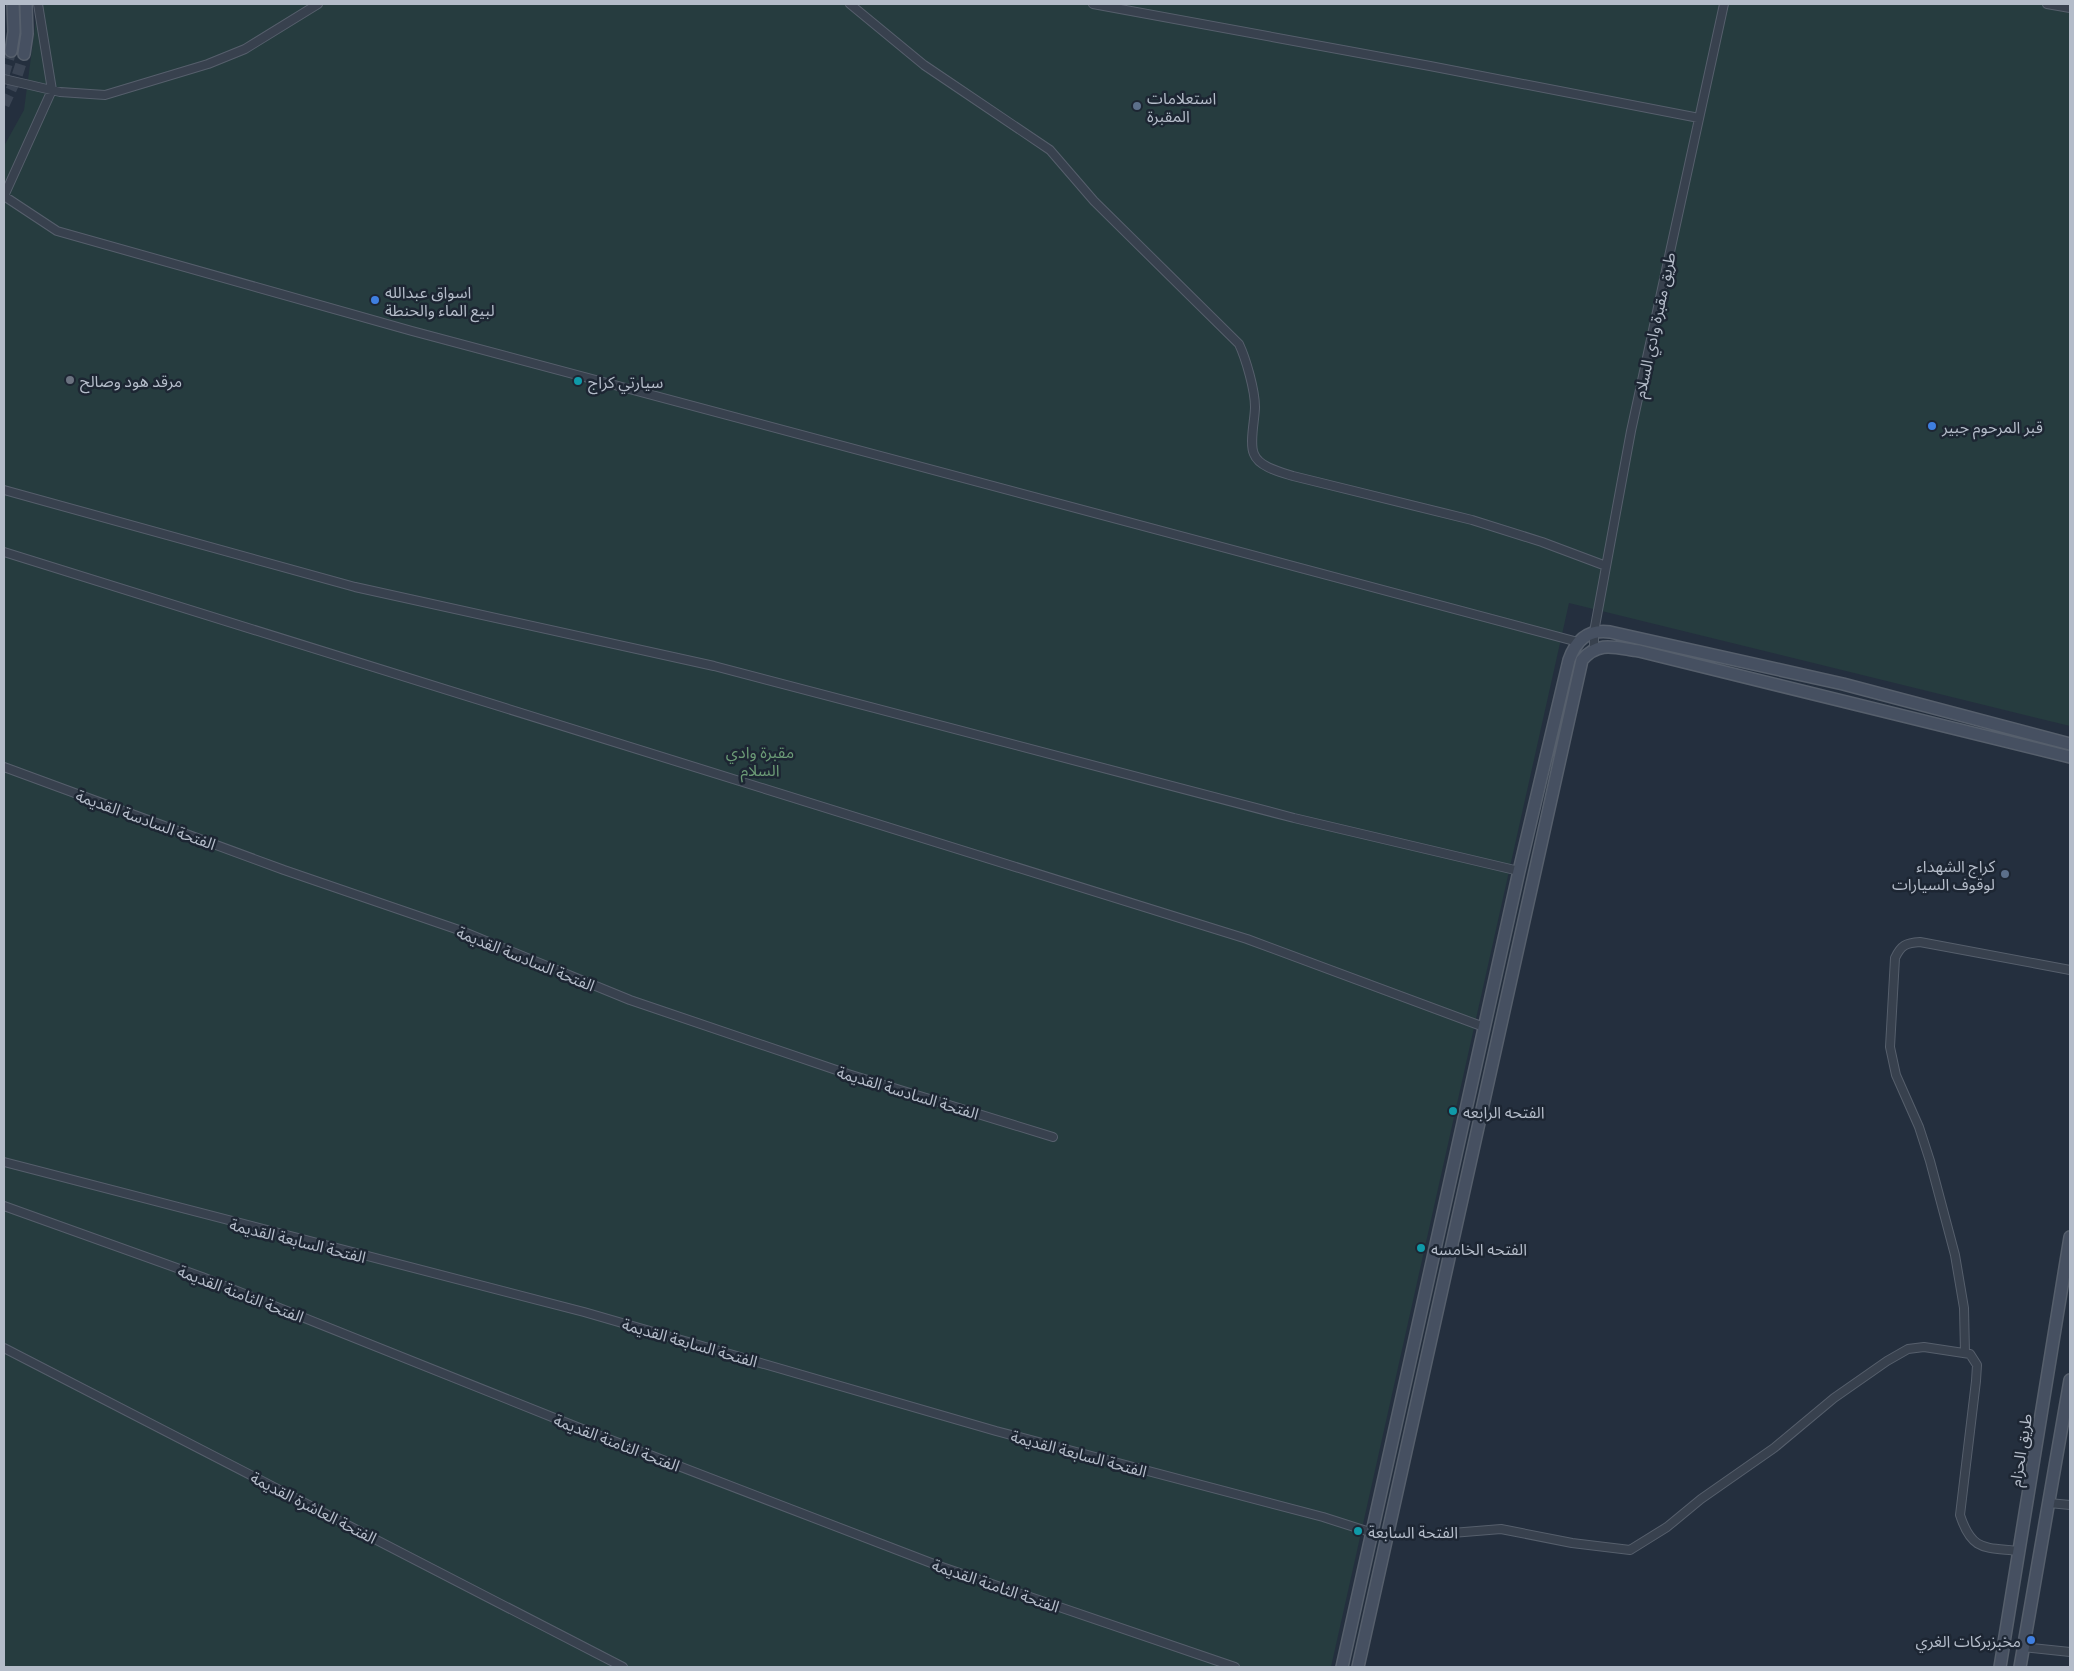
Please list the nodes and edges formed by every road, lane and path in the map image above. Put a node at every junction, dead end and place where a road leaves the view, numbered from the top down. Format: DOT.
graph roads {
  1 [pos="13,4"];
  2 [pos="26,4"];
  3 [pos="38,4"];
  4 [pos="318,4"];
  5 [pos="850,4"];
  6 [pos="1093,4"];
  7 [pos="1724,4"];
  8 [pos="2047,4"];
  9 [pos="2070,8"];
  10 [pos="11,51"];
  11 [pos="24,54"];
  12 [pos="4,79"];
  13 [pos="52,90"];
  14 [pos="1699,118"];
  15 [pos="4,196"];
  16 [pos="4,490"];
  17 [pos="4,552"];
  18 [pos="1606,566"];
  19 [pos="1594,632"];
  20 [pos="1578,642"];
  21 [pos="1593,649"];
  22 [pos="1842,684"];
  23 [pos="1863,690"];
  24 [pos="1838,700"];
  25 [pos="1859,705"];
  26 [pos="2070,744"];
  27 [pos="2070,757"];
  28 [pos="4,767"];
  29 [pos="1519,871"];
  30 [pos="1498,965"];
  31 [pos="2070,970"];
  32 [pos="1513,971"];
  33 [pos="1489,1002"];
  34 [pos="1505,1004"];
  35 [pos="1484,1027"];
  36 [pos="1053,1137"];
  37 [pos="4,1162"];
  38 [pos="4,1206"];
  39 [pos="2070,1237"];
  40 [pos="1432,1262"];
  41 [pos="1447,1266"];
  42 [pos="1425,1294"];
  43 [pos="1440,1295"];
  44 [pos="4,1348"];
  45 [pos="1964,1353"];
  46 [pos="2070,1380"];
  47 [pos="2067,1420"];
  48 [pos="2029,1494"];
  49 [pos="2049,1501"];
  50 [pos="2070,1505"];
  51 [pos="1373,1533"];
  52 [pos="1452,1533"];
  53 [pos="2019,1551"];
  54 [pos="2017,1567"];
  55 [pos="2037,1567"];
  56 [pos="2023,1647"];
  57 [pos="2070,1652"];
  58 [pos="623,1667"];
  59 [pos="1235,1667"];
  60 [pos="1342,1667"];
  61 [pos="1358,1667"];
  62 [pos="2000,1667"];
  63 [pos="2020,1667"];
  1 -- 10 [label="street"];
  2 -- 11 [label="street"];
  3 -- 13 [label="street"];
  4 -- 13 [label="street"];
  5 -- 18 [label="street"];
  6 -- 14 [label="street"];
  7 -- 14 [label="street, طريق مقبرة وادي السلام"];
  8 -- 9 [label="street"];
  12 -- 13 [label="street"];
  13 -- 15 [label="street"];
  14 -- 18 [label="street, طريق مقبرة وادي السلام"];
  15 -- 20 [label="street"];
  16 -- 29 [label="street"];
  17 -- 35 [label="street"];
  18 -- 19 [label="street, طريق مقبرة وادي السلام"];
  19 -- 20 [label="street"];
  19 -- 21 [label="street, طريق مقبرة وادي السلام"];
  19 -- 22 [label="street"];
  20 -- 21 [label="street"];
  20 -- 29 [label="street"];
  21 -- 24 [label="street"];
  21 -- 32 [label="street"];
  22 -- 23 [label="street"];
  22 -- 24 [label="street"];
  23 -- 25 [label="street"];
  23 -- 26 [label="street"];
  24 -- 25 [label="street"];
  25 -- 27 [label="street"];
  28 -- 36 [label="street, الفتحة السادسة القديمة"];
  29 -- 30 [label="street"];
  30 -- 32 [label="street"];
  30 -- 33 [label="street"];
  31 -- 45 [label="street"];
  32 -- 34 [label="street"];
  33 -- 34 [label="street"];
  33 -- 35 [label="street"];
  34 -- 41 [label="street"];
  35 -- 40 [label="street"];
  37 -- 51 [label="street, الفتحة السابعة القديمة"];
  38 -- 59 [label="street, الفتحة الثامنة القديمة"];
  39 -- 48 [label="street, طريق الحزام"];
  40 -- 41 [label="street"];
  40 -- 42 [label="street"];
  41 -- 43 [label="street"];
  42 -- 43 [label="street"];
  42 -- 51 [label="street"];
  43 -- 61 [label="street"];
  44 -- 58 [label="street, الفتحة العاشرة القديمة"];
  45 -- 52 [label="street"];
  45 -- 53 [label="street"];
  46 -- 47 [label="street"];
  47 -- 49 [label="street"];
  48 -- 49 [label="street"];
  48 -- 53 [label="street, طريق الحزام"];
  49 -- 50 [label="street"];
  49 -- 55 [label="street"];
  51 -- 60 [label="street"];
  53 -- 54 [label="street, طريق الحزام"];
  54 -- 55 [label="street"];
  54 -- 62 [label="street, طريق الحزام"];
  55 -- 56 [label="street"];
  56 -- 57 [label="street"];
  56 -- 63 [label="street"];
}
